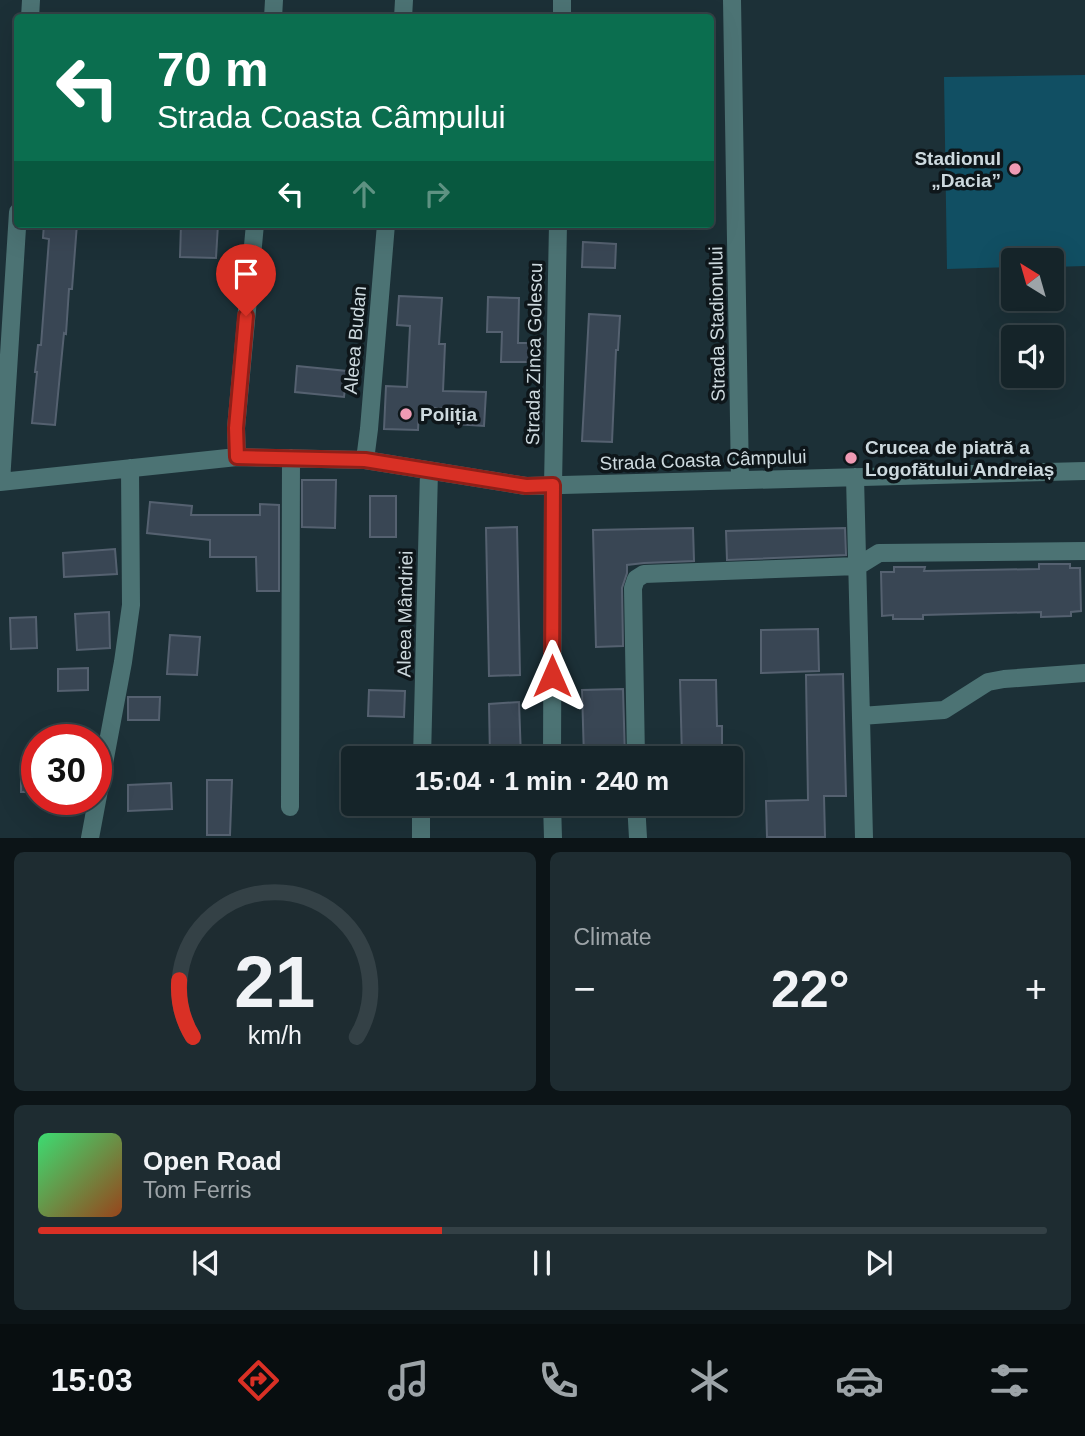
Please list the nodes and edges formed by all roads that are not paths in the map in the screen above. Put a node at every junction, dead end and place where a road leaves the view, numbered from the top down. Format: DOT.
graph roads {
  1 [pos="732,0"];
  2 [pos="17,228"];
  3 [pos="255,228"];
  4 [pos="386,228"];
  5 [pos="558,228"];
  6 [pos="237,457"];
  7 [pos="291,458"];
  8 [pos="365,460"];
  9 [pos="130,468"];
  10 [pos="429,471"];
  11 [pos="1085,471"];
  12 [pos="855,477"];
  13 [pos="740,480"];
  14 [pos="0,482"];
  15 [pos="553,485"];
  16 [pos="1085,551"];
  17 [pos="858,566"];
  18 [pos="1085,673"];
  19 [pos="861,716"];
  20 [pos="422,746"];
  21 [pos="552,746"];
  22 [pos="636,746"];
  23 [pos="290,807"];
  24 [pos="421,816"];
  25 [pos="552,816"];
  26 [pos="637,816"];
  27 [pos="90,838"];
  28 [pos="421,838"];
  29 [pos="553,838"];
  30 [pos="638,838"];
  31 [pos="864,838"];
  1 -- 13 [label="street, Strada Stadionului"];
  2 -- 14 [label="street"];
  3 -- 6 [label="street"];
  4 -- 8 [label="street, Aleea Budan"];
  5 -- 15 [label="street, Strada Zinca Golescu"];
  6 -- 7 [label="street, Strada Coasta Câmpului"];
  6 -- 9 [label="street, Strada Coasta Câmpului"];
  7 -- 8 [label="street, Strada Coasta Câmpului"];
  7 -- 23 [label="street"];
  8 -- 10 [label="street, Strada Coasta Câmpului"];
  9 -- 14 [label="street, Strada Coasta Câmpului"];
  9 -- 27 [label="street"];
  10 -- 15 [label="street, Strada Coasta Câmpului"];
  10 -- 20 [label="street, Aleea Mândriei"];
  11 -- 12 [label="street, Strada Coasta Câmpului"];
  12 -- 13 [label="street, Strada Coasta Câmpului"];
  12 -- 17 [label="street"];
  13 -- 15 [label="street, Strada Coasta Câmpului"];
  15 -- 21 [label="street"];
  16 -- 17 [label="street"];
  17 -- 19 [label="street"];
  17 -- 22 [label="street"];
  18 -- 19 [label="street"];
  19 -- 31 [label="street"];
  24 -- 28 [label="street"];
  25 -- 29 [label="street"];
  26 -- 30 [label="street"];
}
